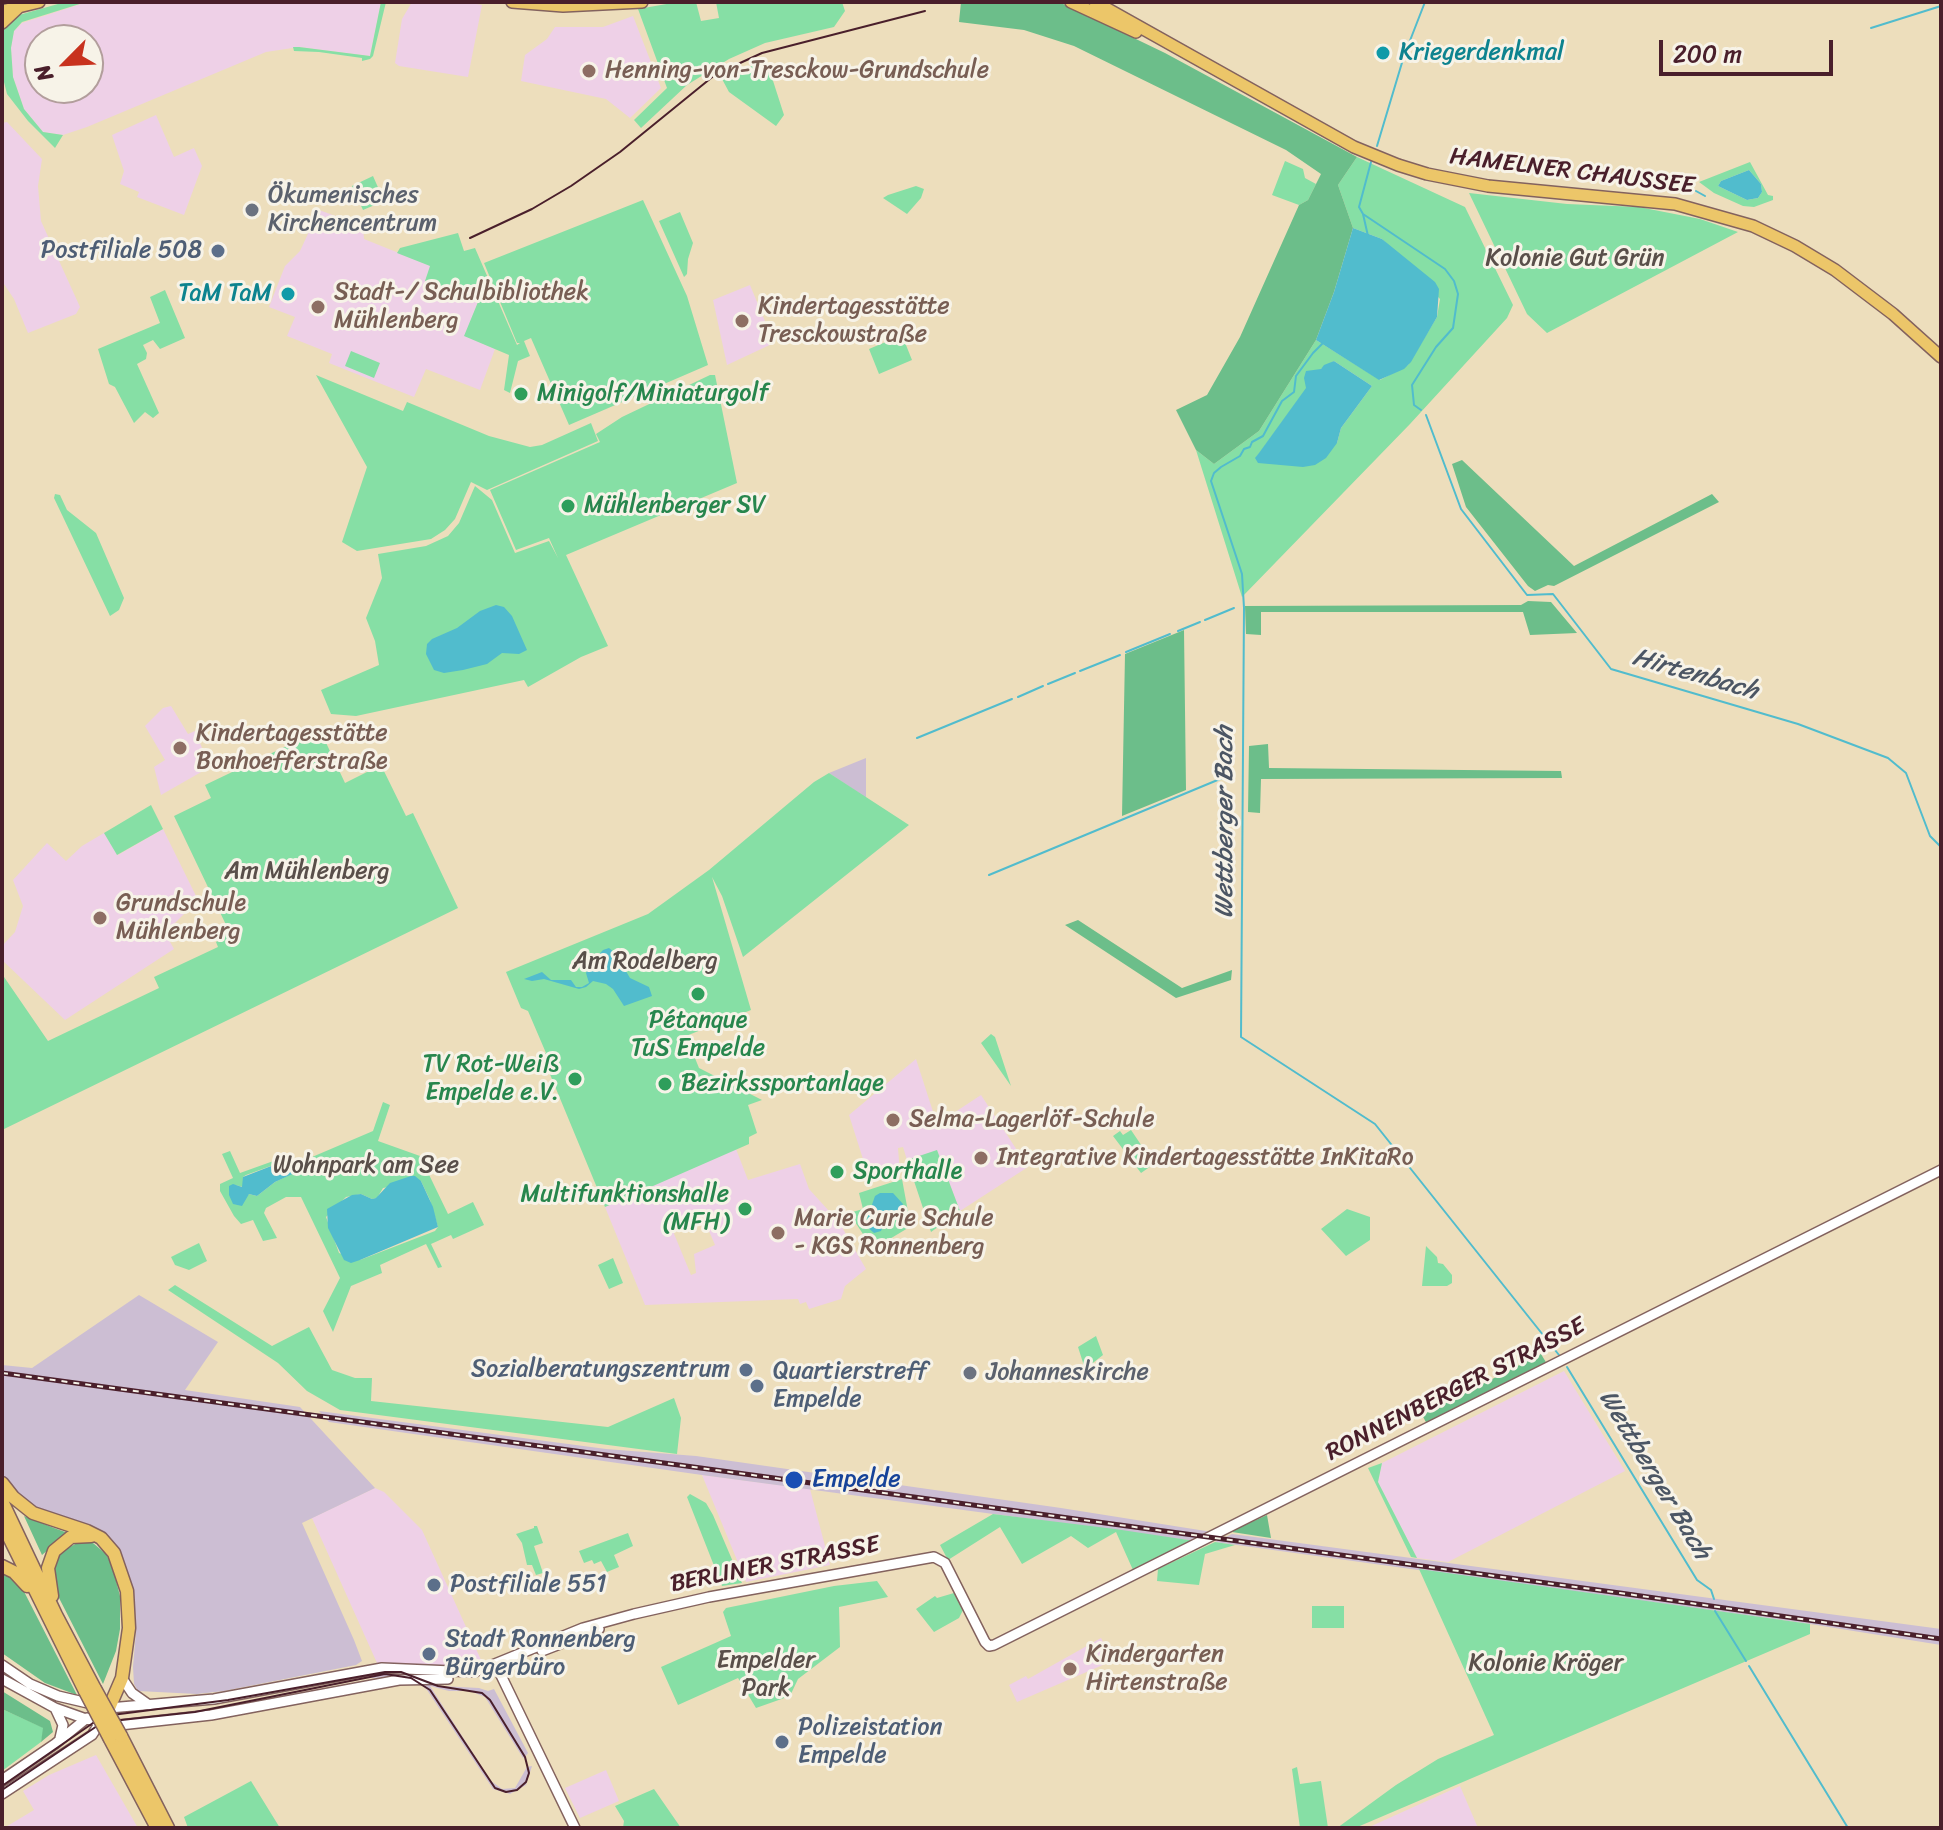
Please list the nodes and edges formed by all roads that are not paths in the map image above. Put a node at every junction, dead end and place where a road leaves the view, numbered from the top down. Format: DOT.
graph roads {
  1 [pos="39,2"];
  2 [pos="512,2"];
  3 [pos="642,2"];
  4 [pos="1071,2"];
  5 [pos="1095,2"];
  6 [pos="20,6"];
  7 [pos="2,11"];
  8 [pos="2,23"];
  9 [pos="1173,48"];
  10 [pos="1941,357"];
  11 [pos="1941,1170"];
  12 [pos="2,1483"];
  13 [pos="2,1501"];
  14 [pos="2,1523"];
  15 [pos="101,1538"];
  16 [pos="2,1566"];
  17 [pos="51,1615"];
  18 [pos="989,1646"];
  19 [pos="126,1654"];
  20 [pos="2,1665"];
  21 [pos="497,1667"];
  22 [pos="122,1678"];
  23 [pos="2,1679"];
  24 [pos="98,1698"];
  25 [pos="149,1705"];
  26 [pos="55,1708"];
  27 [pos="86,1719"];
  28 [pos="101,1722"];
  29 [pos="116,1733"];
  30 [pos="55,1744"];
  31 [pos="2,1780"];
  32 [pos="2,1794"];
  33 [pos="157,1828"];
  34 [pos="168,1828"];
  35 [pos="575,1828"];
  1 -- 6 [label="main road"];
  2 -- 3 [label="main road"];
  4 -- 9 [label="main road, HAMELNER CHAUSSEE"];
  5 -- 9 [label="main road, HAMELNER CHAUSSEE"];
  6 -- 7 [label="main road"];
  6 -- 8 [label="main road"];
  9 -- 10 [label="main road, HAMELNER CHAUSSEE"];
  11 -- 18 [label="street, RONNENBERGER STRASSE"];
  12 -- 15 [label="highway"];
  13 -- 17 [label="highway"];
  14 -- 17 [label="highway"];
  15 -- 17 [label="highway"];
  15 -- 19 [label="highway"];
  16 -- 17 [label="highway"];
  17 -- 24 [label="highway"];
  18 -- 21 [label="street, BERLINER STRASSE"];
  19 -- 22 [label="highway"];
  19 -- 24 [label="highway"];
  20 -- 24 [label="street"];
  21 -- 25 [label="street, BERLINER STRASSE"];
  21 -- 29 [label="street, BERLINER STRASSE"];
  21 -- 35 [label="street"];
  22 -- 24 [label="highway"];
  22 -- 25 [label="street"];
  23 -- 26 [label="street, BERLINER STRASSE"];
  24 -- 25 [label="street, BERLINER STRASSE"];
  24 -- 27 [label="street"];
  24 -- 28 [label="street"];
  24 -- 29 [label="highway, bridge"];
  24 -- 29 [label="street"];
  26 -- 27 [label="street, BERLINER STRASSE"];
  26 -- 30 [label="street"];
  27 -- 28 [label="street, BERLINER STRASSE"];
  27 -- 30 [label="street"];
  28 -- 29 [label="street, BERLINER STRASSE"];
  28 -- 32 [label="street"];
  29 -- 33 [label="highway"];
  29 -- 34 [label="highway"];
  30 -- 31 [label="street"];
}
